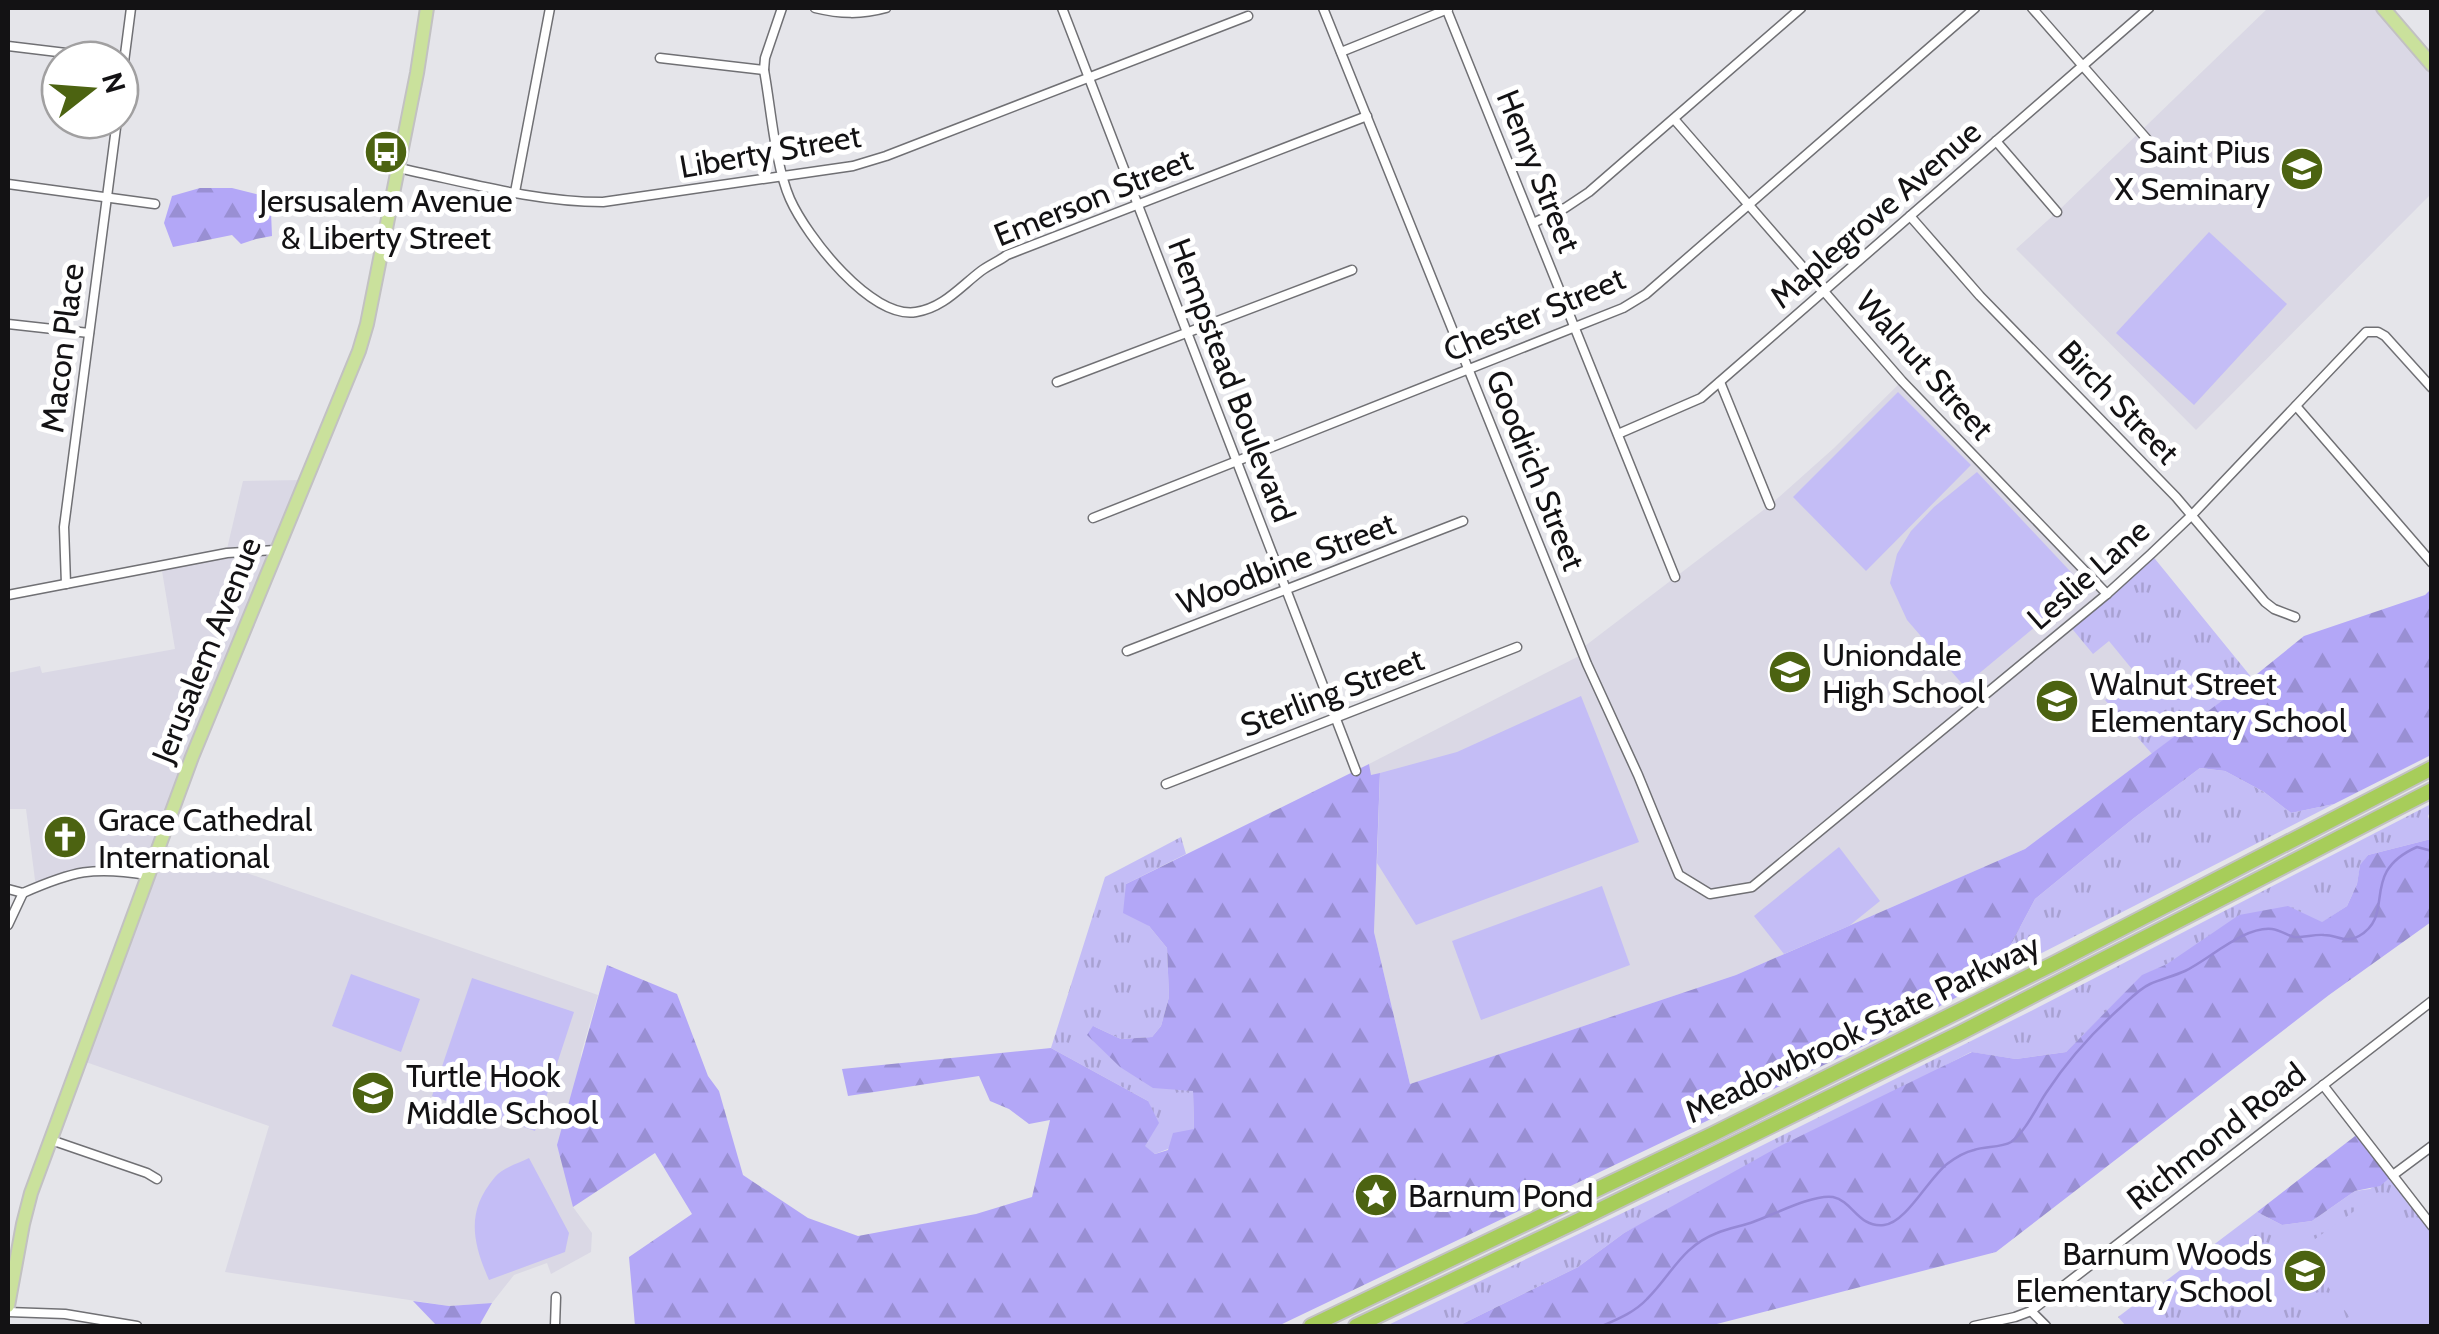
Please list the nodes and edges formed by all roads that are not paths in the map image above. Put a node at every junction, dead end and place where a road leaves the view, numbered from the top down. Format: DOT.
graph roads {
  1 [pos="131,8"];
  2 [pos="427,8"];
  3 [pos="550,8"];
  4 [pos="782,8"];
  5 [pos="816,8"];
  6 [pos="886,8"];
  7 [pos="1062,8"];
  8 [pos="1324,8"];
  9 [pos="1449,8"];
  10 [pos="1801,8"];
  11 [pos="1975,8"];
  12 [pos="2032,8"];
  13 [pos="2149,8"];
  14 [pos="2384,8"];
  15 [pos="1248,16"];
  16 [pos="127,40"];
  17 [pos="8,46"];
  18 [pos="40,50"];
  19 [pos="1341,52"];
  20 [pos="660,58"];
  21 [pos="2432,65"];
  22 [pos="2082,66"];
  23 [pos="764,70"];
  24 [pos="1088,77"];
  25 [pos="1367,116"];
  26 [pos="1674,119"];
  27 [pos="114,140"];
  28 [pos="1996,141"];
  29 [pos="2152,145"];
  30 [pos="398,168"];
  31 [pos="783,176"];
  32 [pos="8,184"];
  33 [pos="515,192"];
  34 [pos="107,197"];
  35 [pos="155,204"];
  36 [pos="1138,205"];
  37 [pos="1749,205"];
  38 [pos="2057,212"];
  39 [pos="1910,216"];
  40 [pos="1533,223"];
  41 [pos="1352,270"];
  42 [pos="1824,291"];
  43 [pos="8,324"];
  44 [pos="1575,328"];
  45 [pos="89,333"];
  46 [pos="1187,333"];
  47 [pos="1469,370"];
  48 [pos="1057,382"];
  49 [pos="1720,382"];
  50 [pos="2432,388"];
  51 [pos="2296,406"];
  52 [pos="1618,434"];
  53 [pos="1237,462"];
  54 [pos="1770,505"];
  55 [pos="2192,516"];
  56 [pos="1092,518"];
  57 [pos="1462,521"];
  58 [pos="276,550"];
  59 [pos="2432,562"];
  60 [pos="1675,577"];
  61 [pos="66,584"];
  62 [pos="1286,590"];
  63 [pos="2106,594"];
  64 [pos="8,595"];
  65 [pos="2295,616"];
  66 [pos="1517,648"];
  67 [pos="1126,652"];
  68 [pos="1336,717"];
  69 [pos="2432,768"];
  70 [pos="1356,771"];
  71 [pos="1166,784"];
  72 [pos="2432,790"];
  73 [pos="148,876"];
  74 [pos="1752,887"];
  75 [pos="8,889"];
  76 [pos="23,894"];
  77 [pos="8,924"];
  78 [pos="2432,1001"];
  79 [pos="2323,1086"];
  80 [pos="50,1140"];
  81 [pos="2432,1146"];
  82 [pos="2393,1176"];
  83 [pos="157,1179"];
  84 [pos="2432,1226"];
  85 [pos="556,1298"];
  86 [pos="8,1309"];
  87 [pos="2032,1311"];
  88 [pos="137,1326"];
  89 [pos="555,1326"];
  90 [pos="1312,1326"];
  91 [pos="1356,1326"];
  92 [pos="1974,1326"];
  93 [pos="2046,1326"];
  1 -- 16 [label="street"];
  2 -- 30 [label="main road, Jerusalem Avenue"];
  3 -- 33 [label="street"];
  4 -- 23 [label="street, Emerson Street"];
  5 -- 6 [label="street"];
  7 -- 24 [label="street, Hempstead Boulevard"];
  8 -- 19 [label="street, Goodrich Street"];
  9 -- 19 [label="street"];
  9 -- 40 [label="street, Henry Street"];
  10 -- 26 [label="street"];
  11 -- 37 [label="street, Chester Street"];
  12 -- 22 [label="street"];
  13 -- 22 [label="street, Maplegrove Avenue"];
  14 -- 21 [label="main road"];
  15 -- 24 [label="street, Liberty Street"];
  17 -- 18 [label="street"];
  19 -- 25 [label="street, Goodrich Street"];
  20 -- 23 [label="street"];
  22 -- 28 [label="street, Maplegrove Avenue"];
  22 -- 29 [label="street"];
  23 -- 31 [label="street, Emerson Street"];
  24 -- 31 [label="street, Liberty Street"];
  24 -- 36 [label="street, Hempstead Boulevard"];
  25 -- 36 [label="street, Emerson Street"];
  25 -- 47 [label="street, Goodrich Street"];
  26 -- 37 [label="street, Walnut Street"];
  26 -- 40 [label="street"];
  27 -- 34 [label="street, Macon Place"];
  28 -- 38 [label="street"];
  28 -- 39 [label="street, Maplegrove Avenue"];
  30 -- 33 [label="street, Liberty Street"];
  30 -- 58 [label="main road, Jerusalem Avenue"];
  31 -- 33 [label="street, Liberty Street"];
  31 -- 36 [label="street, Emerson Street"];
  32 -- 34 [label="street"];
  34 -- 35 [label="street"];
  34 -- 45 [label="street, Macon Place"];
  36 -- 46 [label="street, Hempstead Boulevard"];
  37 -- 42 [label="street, Walnut Street"];
  37 -- 44 [label="street, Chester Street"];
  39 -- 42 [label="street, Maplegrove Avenue"];
  39 -- 55 [label="street, Birch Street"];
  40 -- 44 [label="street, Henry Street"];
  41 -- 46 [label="street"];
  42 -- 49 [label="street, Maplegrove Avenue"];
  42 -- 63 [label="street, Walnut Street"];
  43 -- 45 [label="street"];
  44 -- 47 [label="street, Chester Street"];
  44 -- 52 [label="street, Henry Street"];
  45 -- 61 [label="street, Macon Place"];
  46 -- 48 [label="street"];
  46 -- 53 [label="street, Hempstead Boulevard"];
  47 -- 53 [label="street, Chester Street"];
  47 -- 74 [label="street, Goodrich Street"];
  49 -- 52 [label="street, Maplegrove Avenue"];
  49 -- 54 [label="street"];
  50 -- 51 [label="street, Leslie Lane"];
  51 -- 55 [label="street, Leslie Lane"];
  51 -- 59 [label="street"];
  52 -- 60 [label="street, Henry Street"];
  53 -- 56 [label="street, Chester Street"];
  53 -- 62 [label="street, Hempstead Boulevard"];
  55 -- 63 [label="street, Leslie Lane"];
  55 -- 65 [label="street, Birch Street"];
  57 -- 62 [label="street, Woodbine Street"];
  58 -- 61 [label="street"];
  58 -- 73 [label="main road, Jerusalem Avenue"];
  61 -- 64 [label="street"];
  62 -- 67 [label="street, Woodbine Street"];
  62 -- 68 [label="street, Hempstead Boulevard"];
  63 -- 74 [label="street, Leslie Lane"];
  66 -- 68 [label="street, Sterling Street"];
  68 -- 70 [label="street, Hempstead Boulevard"];
  68 -- 71 [label="street, Sterling Street"];
  69 -- 90 [label="highway, Meadowbrook State Parkway"];
  72 -- 91 [label="highway, Meadowbrook State Parkway"];
  73 -- 76 [label="street"];
  73 -- 80 [label="main road, Jerusalem Avenue"];
  75 -- 76 [label="street"];
  76 -- 77 [label="street"];
  78 -- 79 [label="street, Richmond Road"];
  79 -- 82 [label="street"];
  79 -- 87 [label="street, Richmond Road"];
  80 -- 83 [label="street"];
  80 -- 86 [label="main road, Jerusalem Avenue"];
  81 -- 82 [label="street"];
  82 -- 84 [label="street"];
  85 -- 89 [label="street"];
  86 -- 88 [label="street"];
  87 -- 92 [label="street, Richmond Road"];
  87 -- 93 [label="street"];
}
